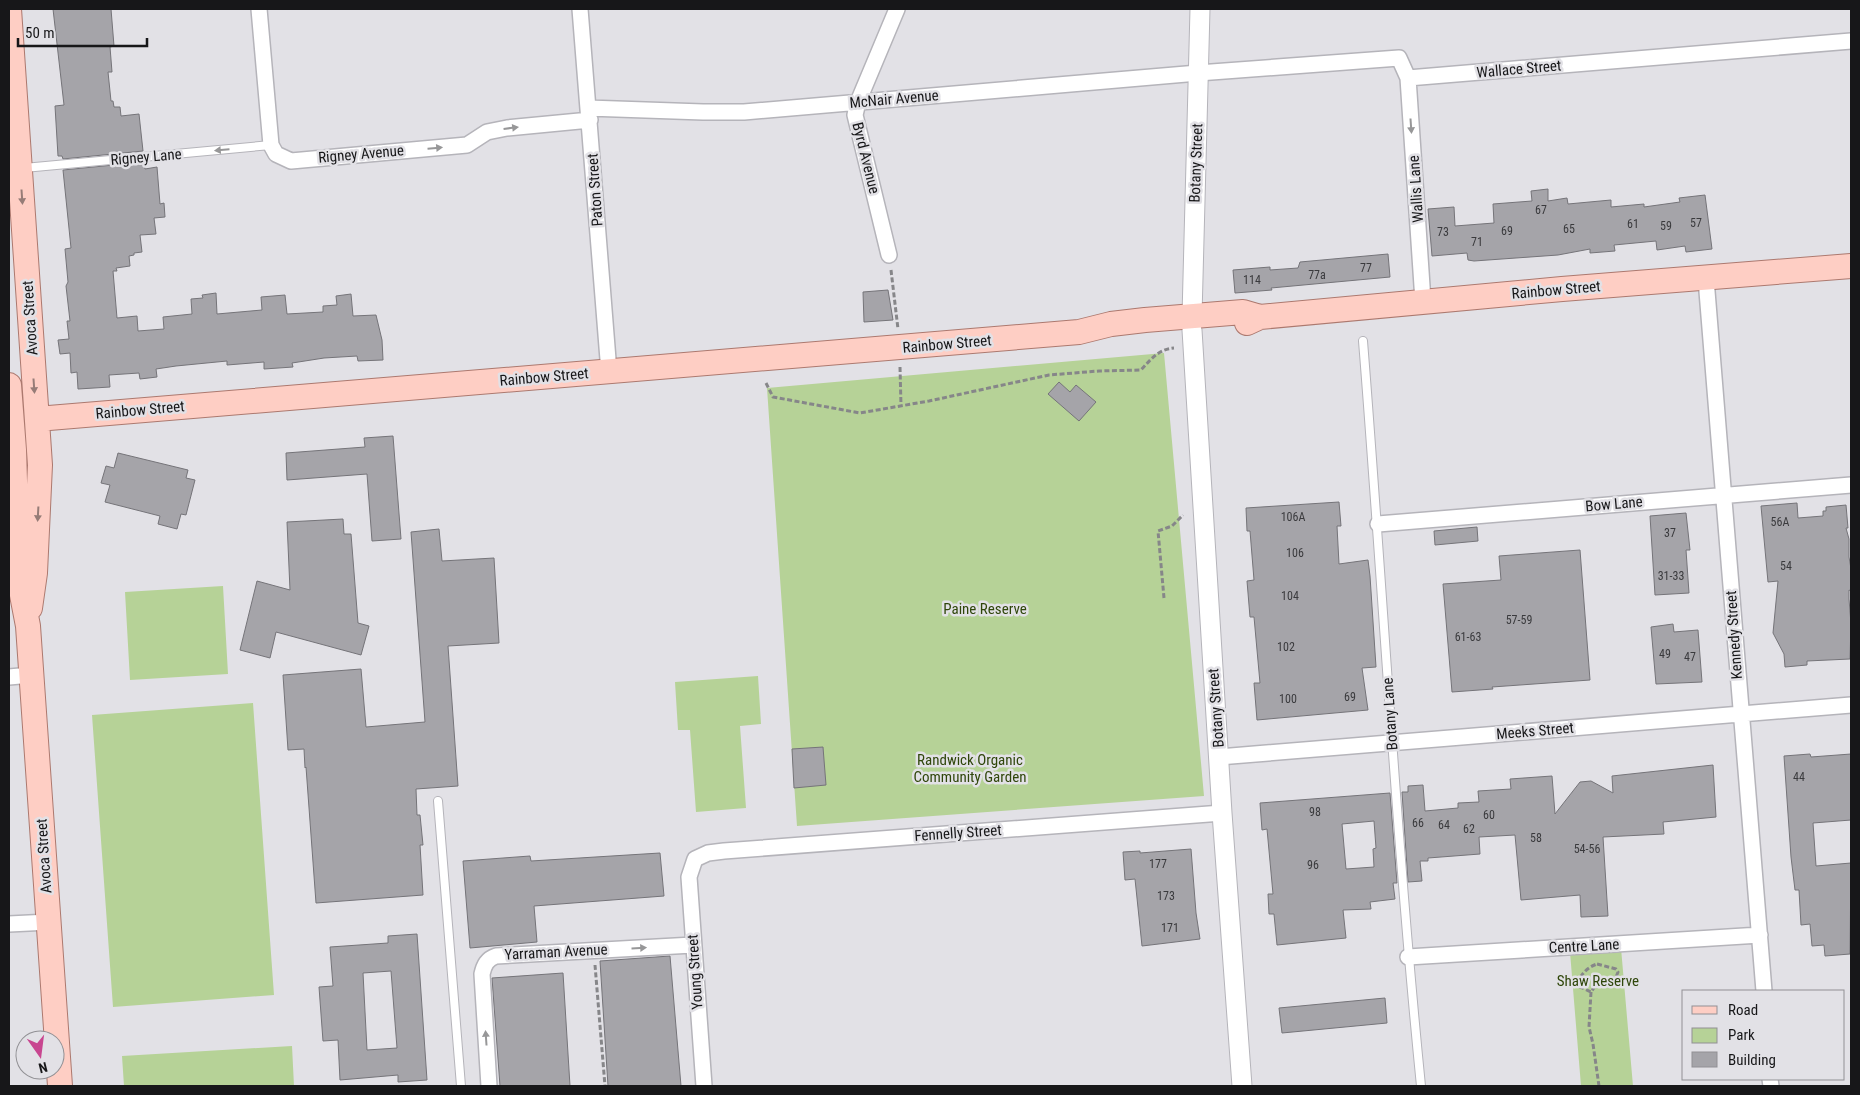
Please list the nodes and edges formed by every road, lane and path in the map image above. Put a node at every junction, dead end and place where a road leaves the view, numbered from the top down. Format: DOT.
graph roads {
  1 [pos="9,9"];
  2 [pos="258,9"];
  3 [pos="580,9"];
  4 [pos="897,9"];
  5 [pos="1200,9"];
  6 [pos="10,34"];
  7 [pos="1851,42"];
  8 [pos="1198,73"];
  9 [pos="1408,78"];
  10 [pos="858,102"];
  11 [pos="589,114"];
  12 [pos="270,145"];
  13 [pos="20,168"];
  14 [pos="889,255"];
  15 [pos="1851,266"];
  16 [pos="1706,278"];
  17 [pos="1423,301"];
  18 [pos="1192,323"];
  19 [pos="1363,341"];
  20 [pos="899,348"];
  21 [pos="1174,348"];
  22 [pos="609,372"];
  23 [pos="766,383"];
  24 [pos="9,385"];
  25 [pos="901,406"];
  26 [pos="37,419"];
  27 [pos="10,422"];
  28 [pos="1851,485"];
  29 [pos="1723,495"];
  30 [pos="1183,515"];
  31 [pos="1378,524"];
  32 [pos="1164,598"];
  33 [pos="28,626"];
  34 [pos="20,676"];
  35 [pos="1851,705"];
  36 [pos="1740,715"];
  37 [pos="1392,743"];
  38 [pos="1219,757"];
  39 [pos="438,801"];
  40 [pos="1222,813"];
  41 [pos="695,859"];
  42 [pos="49,922"];
  43 [pos="9,924"];
  44 [pos="1760,936"];
  45 [pos="693,945"];
  46 [pos="594,950"];
  47 [pos="1408,957"];
  48 [pos="1764,990"];
  49 [pos="1591,992"];
  50 [pos="60,1086"];
  51 [pos="461,1086"];
  52 [pos="490,1086"];
  53 [pos="605,1086"];
  54 [pos="704,1086"];
  55 [pos="1242,1086"];
  56 [pos="1421,1086"];
  57 [pos="1599,1086"];
  1 -- 6 [label="main road, Avoca Street"];
  2 -- 12 [label="street"];
  3 -- 11 [label="street, Paton Street"];
  4 -- 10 [label="street, Byrd Avenue"];
  5 -- 8 [label="street, Botany Street"];
  6 -- 13 [label="main road, Avoca Street"];
  7 -- 9 [label="street, Wallace Street"];
  8 -- 9 [label="street"];
  8 -- 10 [label="street, McNair Avenue"];
  8 -- 18 [label="street, Botany Street"];
  9 -- 17 [label="street, Wallis Lane, one-way"];
  10 -- 11 [label="street, McNair Avenue"];
  10 -- 14 [label="street, Byrd Avenue"];
  12 -- 11 [label="street, Rigney Avenue, one-way"];
  11 -- 22 [label="street, Paton Street"];
  12 -- 13 [label="lane, Rigney Lane, one-way"];
  13 -- 26 [label="main road, Avoca Street, one-way"];
  14 -- 20 [label="path"];
  15 -- 16 [label="main road, Rainbow Street"];
  16 -- 17 [label="main road, Rainbow Street"];
  16 -- 29 [label="street, Kennedy Street"];
  17 -- 18 [label="main road, Rainbow Street"];
  18 -- 20 [label="main road, Rainbow Street"];
  18 -- 38 [label="street, Botany Street"];
  19 -- 31 [label="lane, Botany Lane"];
  20 -- 22 [label="main road, Rainbow Street"];
  20 -- 25 [label="path"];
  21 -- 25 [label="path"];
  22 -- 26 [label="main road, Rainbow Street"];
  23 -- 25 [label="path"];
  24 -- 27 [label="main road, Avoca Street"];
  26 -- 27 [label="street, Rainbow Street"];
  26 -- 33 [label="main road, Avoca Street, one-way"];
  27 -- 33 [label="main road, Avoca Street"];
  28 -- 29 [label="street, Bow Lane"];
  29 -- 31 [label="street, Bow Lane"];
  29 -- 36 [label="street, Kennedy Street"];
  30 -- 32 [label="path"];
  31 -- 37 [label="lane, Botany Lane"];
  33 -- 34 [label="main road, Avoca Street"];
  34 -- 42 [label="main road, Avoca Street"];
  35 -- 36 [label="street, Meeks Street"];
  36 -- 37 [label="street, Meeks Street"];
  36 -- 44 [label="street, Kennedy Street"];
  37 -- 38 [label="street, Meeks Street"];
  37 -- 47 [label="lane, Botany Lane"];
  38 -- 40 [label="street, Botany Street"];
  39 -- 51 [label="lane"];
  40 -- 41 [label="street, Fennelly Street"];
  40 -- 55 [label="street, Botany Street"];
  41 -- 45 [label="street, Young Street"];
  42 -- 43 [label="street"];
  42 -- 50 [label="main road, Avoca Street"];
  44 -- 47 [label="street, Centre Lane"];
  44 -- 48 [label="street, Kennedy Street"];
  46 -- 45 [label="street, Yarraman Avenue, one-way"];
  45 -- 54 [label="street, Young Street"];
  52 -- 46 [label="street, Yarraman Avenue, one-way"];
  46 -- 53 [label="path"];
  47 -- 56 [label="lane, Botany Lane"];
  49 -- 49 [label="path"];
  49 -- 57 [label="path"];
}
